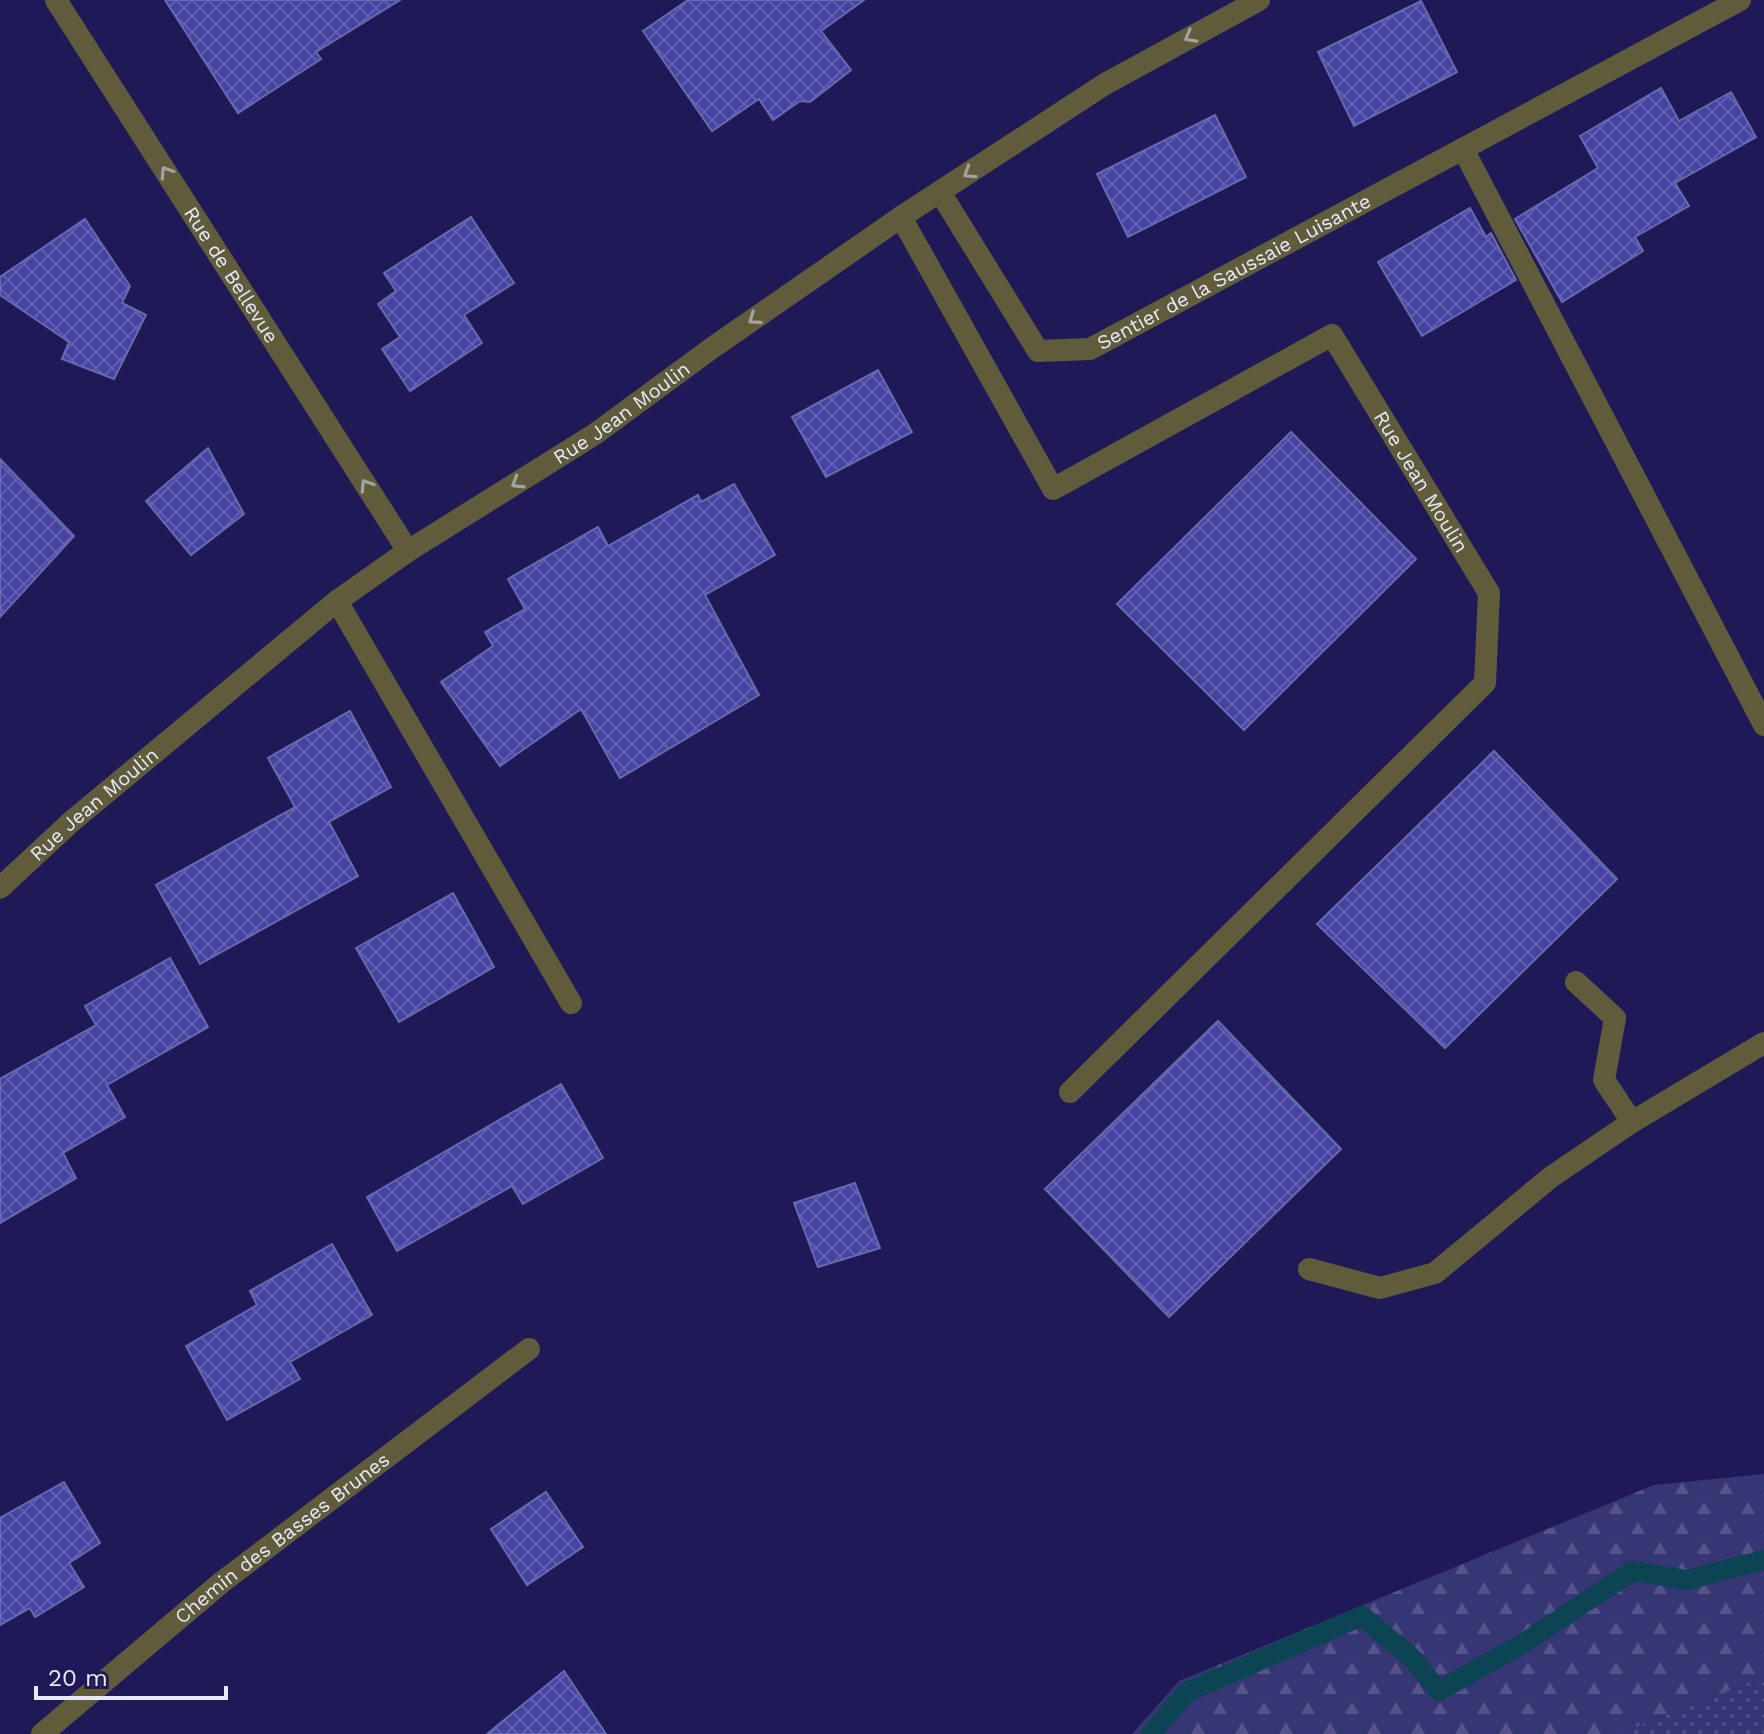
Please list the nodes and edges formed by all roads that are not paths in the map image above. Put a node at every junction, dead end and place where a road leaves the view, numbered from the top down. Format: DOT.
graph roads {
  1 [pos="56,0"];
  2 [pos="1259,0"];
  3 [pos="1740,0"];
  4 [pos="1463,149"];
  5 [pos="940,192"];
  6 [pos="901,217"];
  7 [pos="408,551"];
  8 [pos="337,601"];
  9 [pos="1764,725"];
  10 [pos="0,888"];
  11 [pos="1576,982"];
  12 [pos="571,1003"];
  13 [pos="1764,1043"];
  14 [pos="1070,1092"];
  15 [pos="1632,1122"];
  16 [pos="1309,1269"];
  17 [pos="529,1349"];
  18 [pos="42,1734"];
  7 -- 1 [label="street, Rue de Bellevue, one-way"];
  2 -- 5 [label="street, Rue Jean Moulin, one-way"];
  3 -- 4 [label="street, Sentier de la Saussaie Luisante"];
  4 -- 5 [label="street, Sentier de la Saussaie Luisante"];
  4 -- 9 [label="street"];
  5 -- 6 [label="street, Rue Jean Moulin"];
  6 -- 7 [label="street, Rue Jean Moulin, one-way"];
  6 -- 14 [label="street, Rue Jean Moulin"];
  7 -- 8 [label="street, Rue Jean Moulin"];
  8 -- 10 [label="street, Rue Jean Moulin"];
  8 -- 12 [label="street"];
  11 -- 15 [label="street"];
  13 -- 15 [label="street"];
  15 -- 16 [label="street"];
  17 -- 18 [label="street, Chemin des Basses Brunes"];
}
